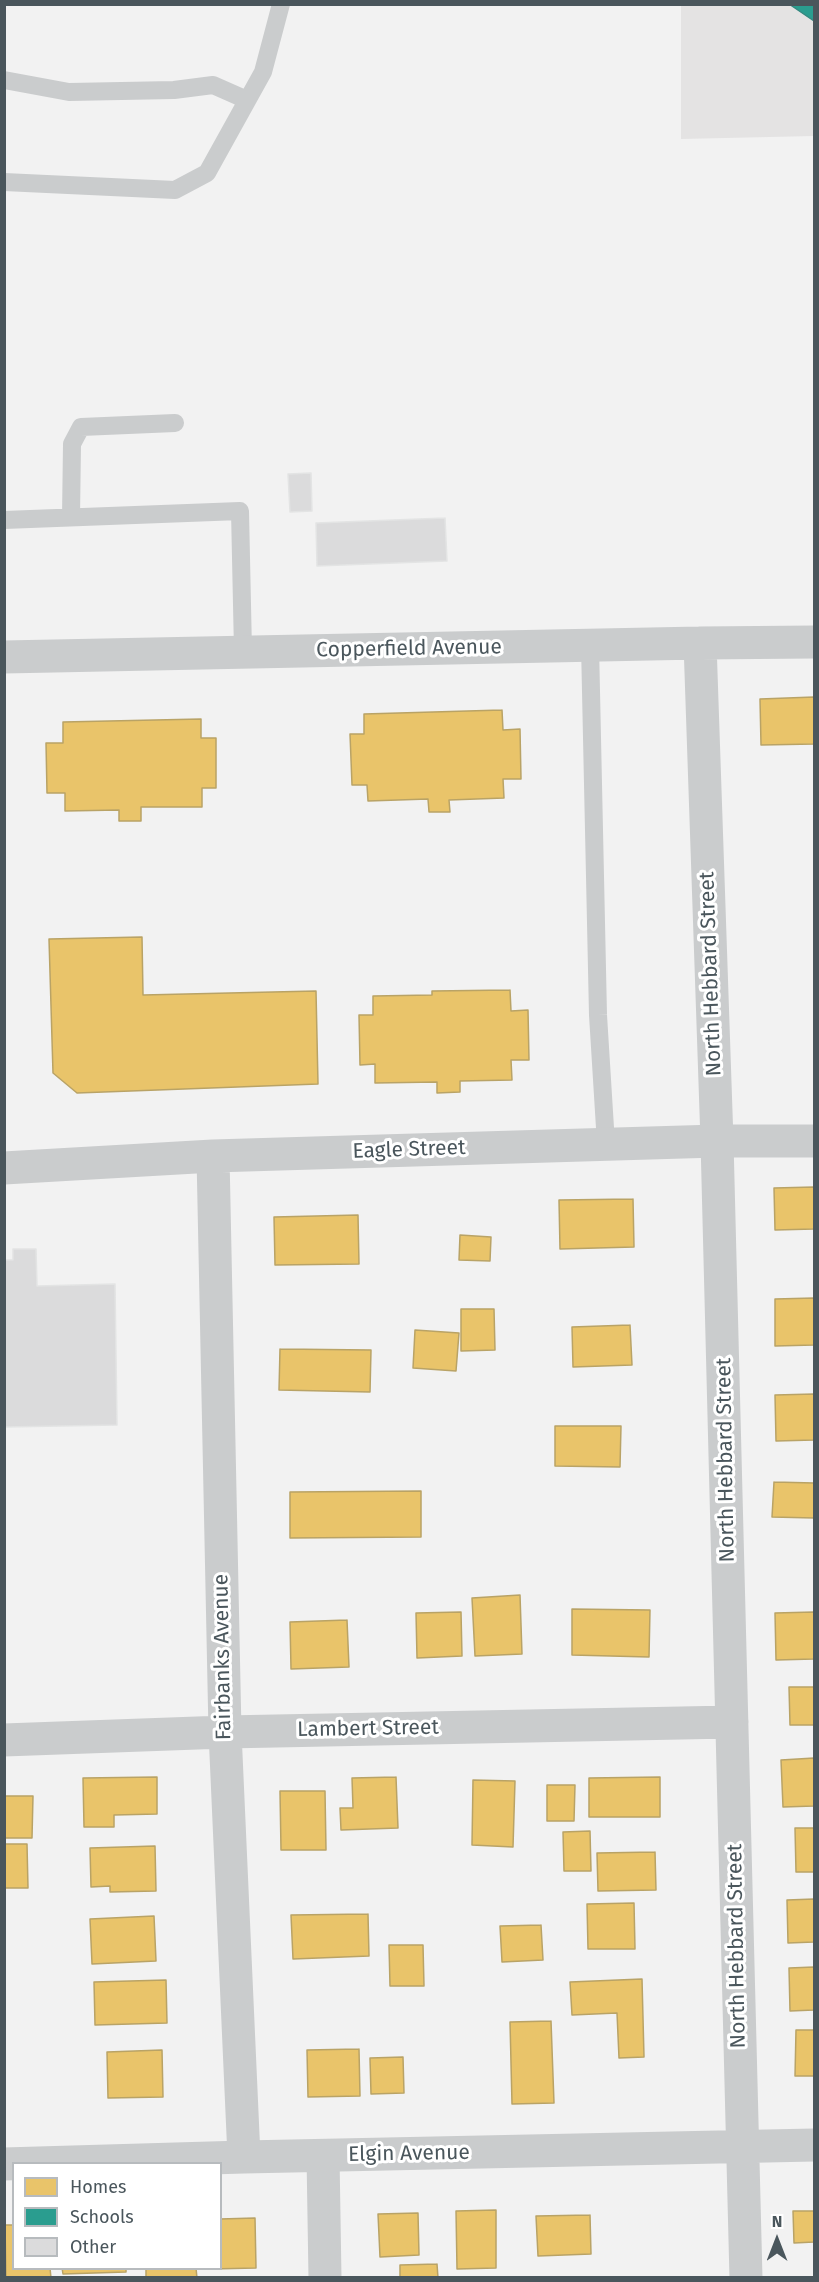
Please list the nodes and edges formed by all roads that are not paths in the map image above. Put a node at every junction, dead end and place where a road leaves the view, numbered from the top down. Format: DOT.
graph roads {
  1 [pos="281,4"];
  2 [pos="4,80"];
  3 [pos="248,100"];
  4 [pos="4,182"];
  5 [pos="175,423"];
  6 [pos="71,517"];
  7 [pos="4,520"];
  8 [pos="814,642"];
  9 [pos="700,643"];
  10 [pos="590,645"];
  11 [pos="243,651"];
  12 [pos="4,657"];
  13 [pos="717,1141"];
  14 [pos="814,1141"];
  15 [pos="606,1144"];
  16 [pos="213,1156"];
  17 [pos="4,1168"];
  18 [pos="732,1722"];
  19 [pos="225,1732"];
  20 [pos="4,1740"];
  21 [pos="814,2145"];
  22 [pos="742,2147"];
  23 [pos="323,2156"];
  24 [pos="244,2157"];
  25 [pos="73,2162"];
  26 [pos="325,2277"];
  27 [pos="746,2277"];
  1 -- 3 [label="lane"];
  2 -- 3 [label="lane"];
  3 -- 4 [label="lane"];
  5 -- 6 [label="lane"];
  6 -- 7 [label="lane"];
  6 -- 11 [label="lane"];
  8 -- 9 [label="street, Copperfield Avenue"];
  9 -- 10 [label="street, Copperfield Avenue"];
  9 -- 13 [label="street, North Hebbard Street"];
  10 -- 11 [label="street, Copperfield Avenue"];
  10 -- 15 [label="lane"];
  11 -- 12 [label="street, Copperfield Avenue"];
  13 -- 14 [label="street, Eagle Street"];
  13 -- 15 [label="street, Eagle Street"];
  13 -- 18 [label="street, North Hebbard Street"];
  15 -- 16 [label="street, Eagle Street"];
  16 -- 17 [label="street, Eagle Street"];
  16 -- 19 [label="street, Fairbanks Avenue"];
  18 -- 19 [label="street, Lambert Street"];
  18 -- 22 [label="street, North Hebbard Street"];
  19 -- 20 [label="street, Lambert Street"];
  19 -- 24 [label="street, Fairbanks Avenue"];
  21 -- 22 [label="street, Elgin Avenue"];
  22 -- 23 [label="street, Elgin Avenue"];
  22 -- 27 [label="street, North Hebbard Street"];
  23 -- 24 [label="street, Elgin Avenue"];
  23 -- 26 [label="street"];
  24 -- 25 [label="street, Elgin Avenue"];
}
